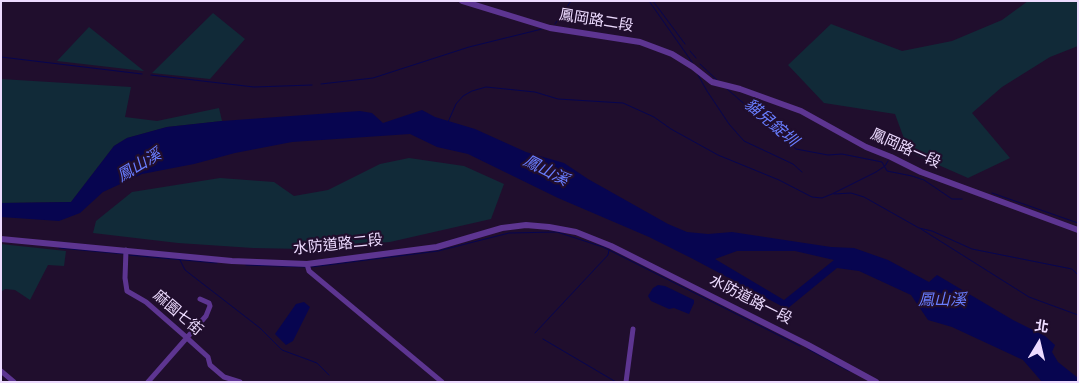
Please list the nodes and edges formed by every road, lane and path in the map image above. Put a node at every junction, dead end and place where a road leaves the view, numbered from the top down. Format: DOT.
graph roads {
  1 [pos="462,1"];
  2 [pos="640,42"];
  3 [pos="1078,230"];
  4 [pos="1,239"];
  5 [pos="612,246"];
  6 [pos="126,254"];
  7 [pos="308,267"];
  8 [pos="200,299"];
  9 [pos="633,329"];
  10 [pos="186,337"];
  11 [pos="1,371"];
  12 [pos="14,382"];
  13 [pos="148,382"];
  14 [pos="240,382"];
  15 [pos="442,382"];
  16 [pos="626,382"];
  17 [pos="876,382"];
  1 -- 2 [label="street, 鳳岡路二段"];
  2 -- 3 [label="street, 鳳岡路一段"];
  4 -- 6 [label="street, 水防道路二段"];
  5 -- 7 [label="street, 水防道路二段"];
  5 -- 17 [label="street, 水防道路一段"];
  6 -- 7 [label="street, 水防道路二段"];
  6 -- 10 [label="street, 麻園七街"];
  7 -- 15 [label="street"];
  8 -- 10 [label="street"];
  9 -- 16 [label="street"];
  10 -- 13 [label="street"];
  10 -- 14 [label="street, 麻園七街"];
  11 -- 12 [label="street"];
}
